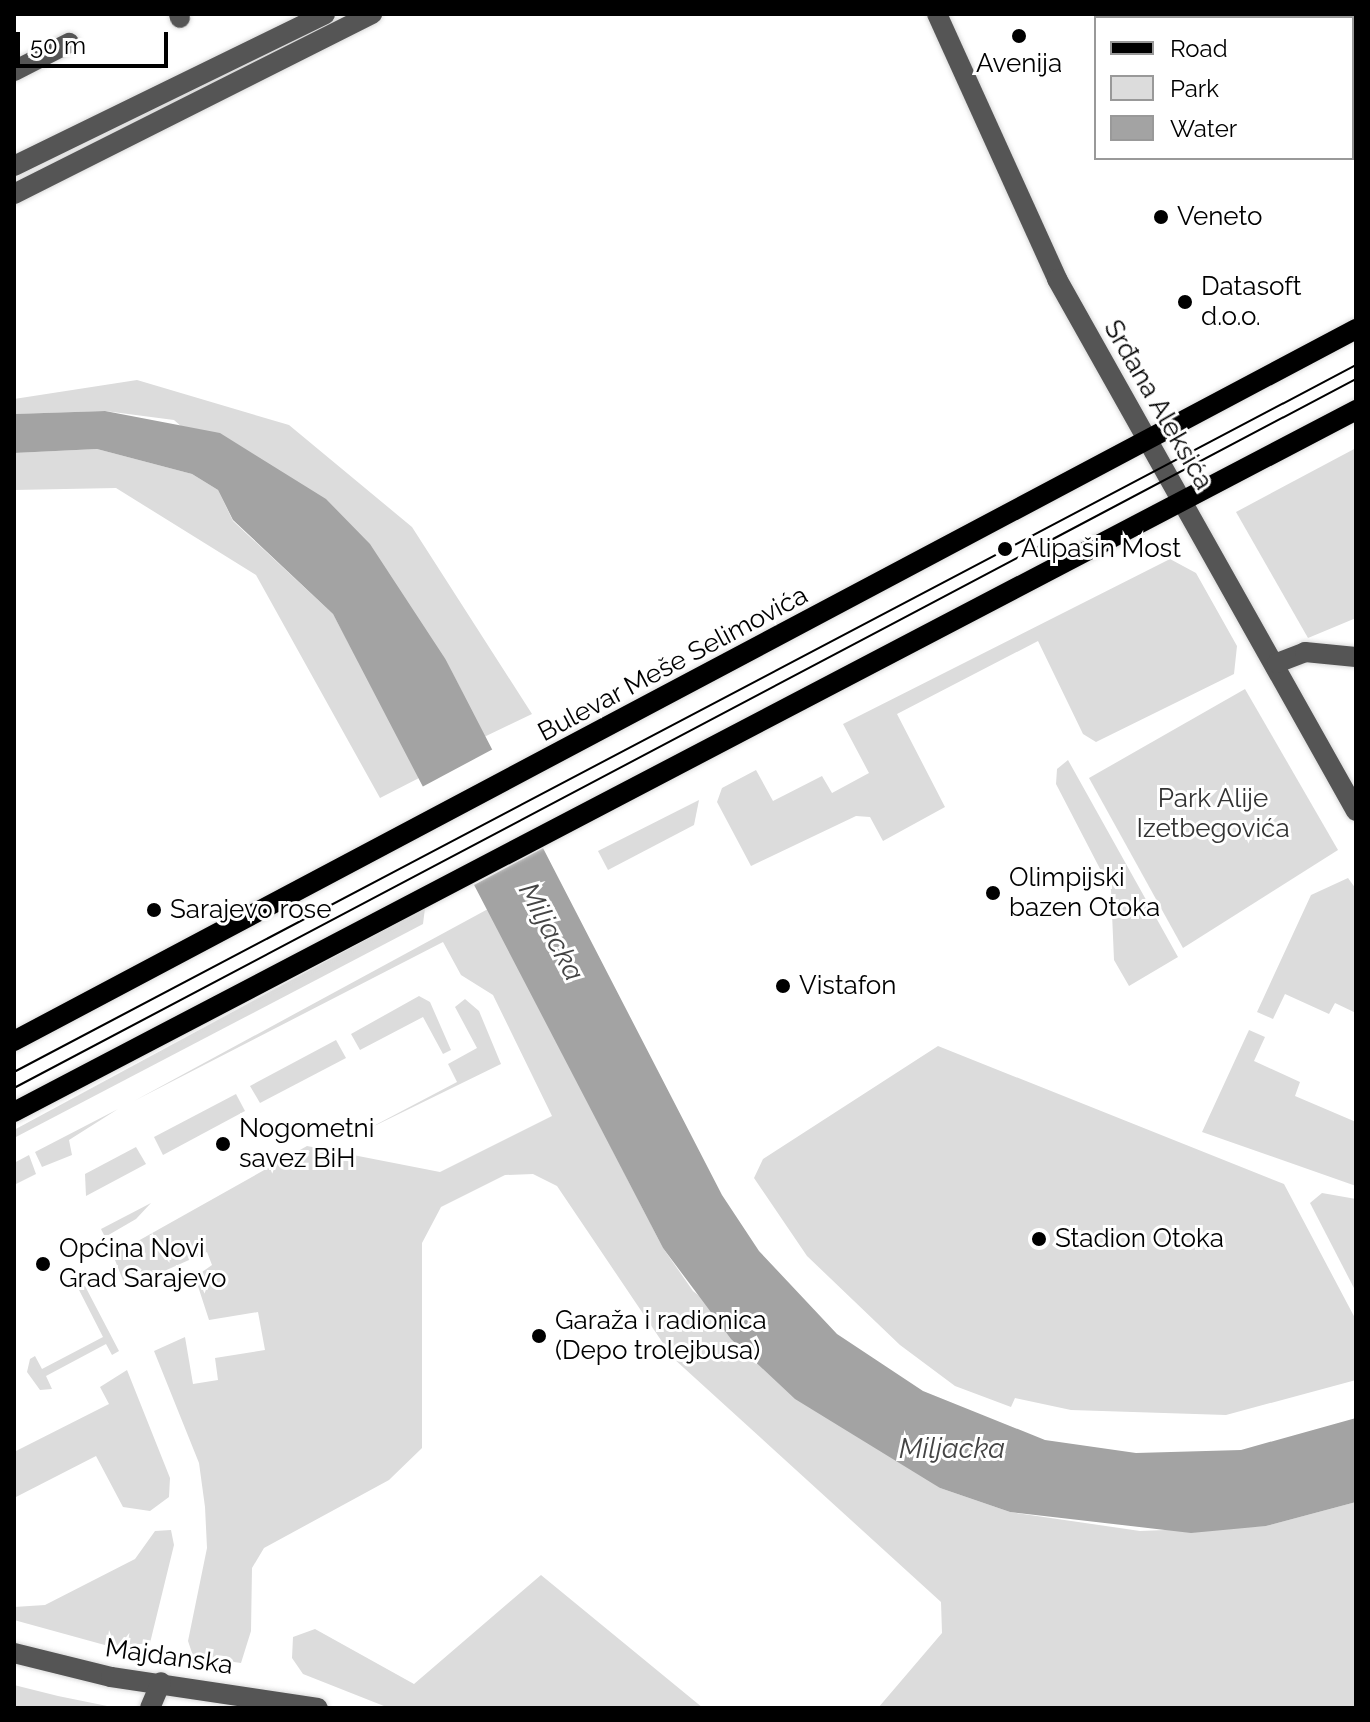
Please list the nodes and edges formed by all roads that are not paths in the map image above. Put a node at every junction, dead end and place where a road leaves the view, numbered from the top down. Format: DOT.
graph roads {
  1 [pos="325,14"];
  2 [pos="372,14"];
  3 [pos="937,14"];
  4 [pos="69,43"];
  5 [pos="14,71"];
  6 [pos="14,166"];
  7 [pos="14,194"];
  8 [pos="1356,329"];
  9 [pos="1356,410"];
  10 [pos="1144,440"];
  11 [pos="1183,501"];
  12 [pos="1356,657"];
  13 [pos="1277,663"];
  14 [pos="1356,811"];
  15 [pos="14,1041"];
  16 [pos="14,1112"];
  17 [pos="14,1653"];
  18 [pos="161,1682"];
  19 [pos="150,1708"];
  20 [pos="318,1708"];
  1 -- 6 [label="street"];
  2 -- 7 [label="street"];
  3 -- 10 [label="street, Srđana Aleksića"];
  4 -- 5 [label="street"];
  8 -- 10 [label="main road, Bulevar Meše Selimovića"];
  9 -- 11 [label="main road"];
  10 -- 11 [label="street, Srđana Aleksića"];
  10 -- 15 [label="main road, Bulevar Meše Selimovića"];
  11 -- 13 [label="street, Srđana Aleksića"];
  11 -- 16 [label="main road"];
  12 -- 13 [label="street"];
  13 -- 14 [label="street, Srđana Aleksića"];
  17 -- 18 [label="street, Majdanska"];
  18 -- 19 [label="street"];
  18 -- 20 [label="street, Majdanska"];
}
